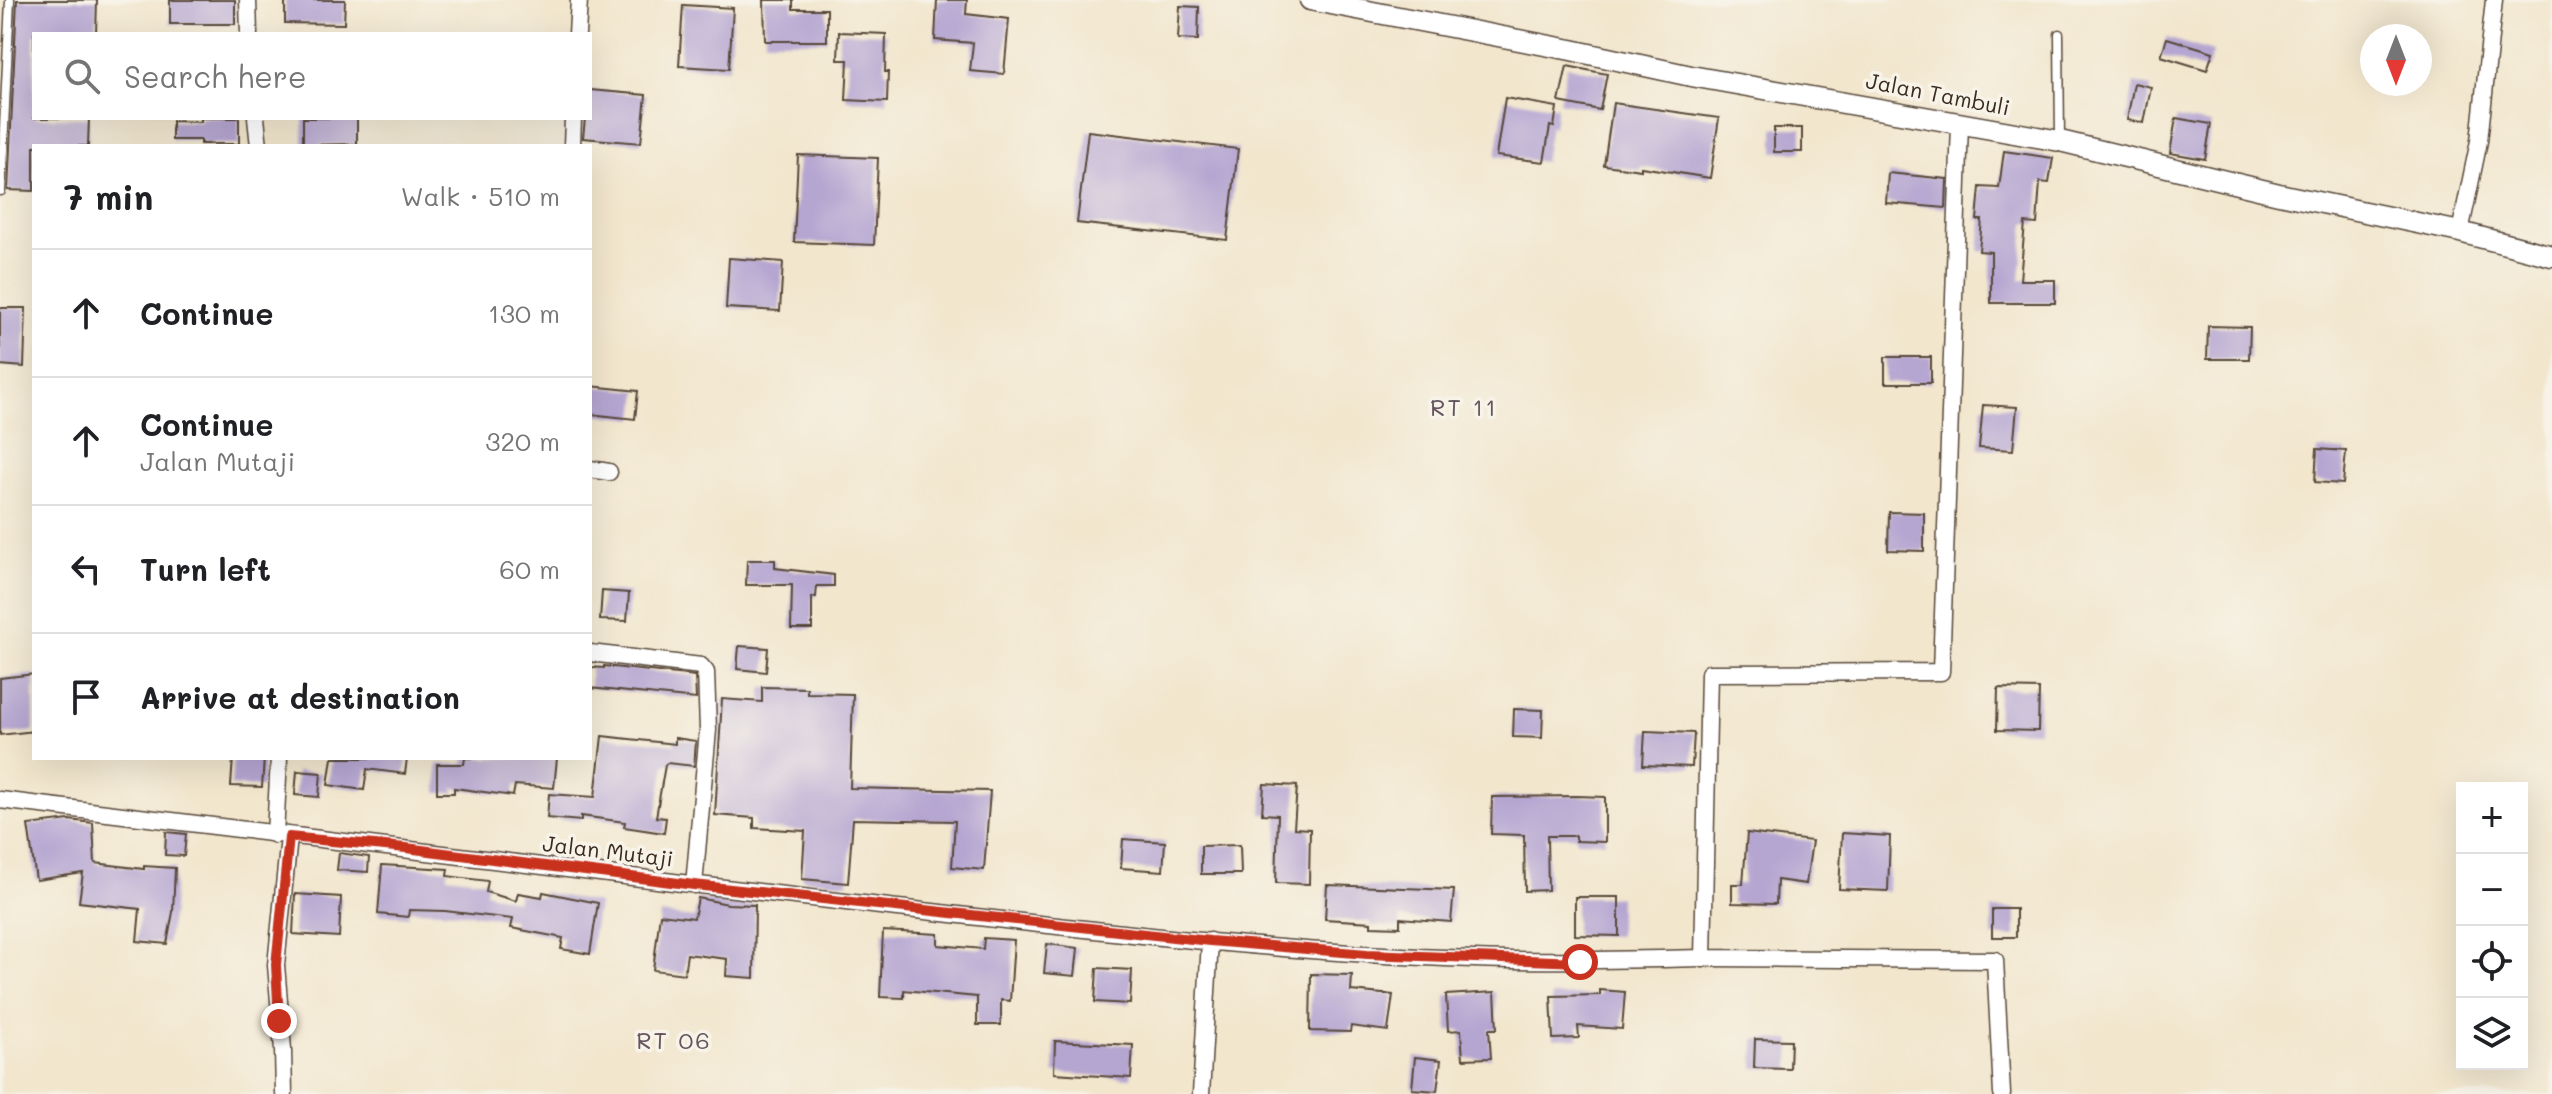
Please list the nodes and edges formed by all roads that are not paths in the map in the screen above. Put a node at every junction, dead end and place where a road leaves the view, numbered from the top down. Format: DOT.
graph roads {
  1 [pos="10,0"];
  2 [pos="248,0"];
  3 [pos="579,0"];
  4 [pos="1310,0"];
  5 [pos="2494,0"];
  6 [pos="1373,5"];
  7 [pos="249,32"];
  8 [pos="577,32"];
  9 [pos="2059,34"];
  10 [pos="256,120"];
  11 [pos="573,120"];
  12 [pos="1960,124"];
  13 [pos="2060,141"];
  14 [pos="259,144"];
  15 [pos="572,144"];
  16 [pos="1,191"];
  17 [pos="2460,232"];
  18 [pos="2552,256"];
  19 [pos="592,469"];
  20 [pos="609,472"];
  21 [pos="592,653"];
  22 [pos="279,760"];
  23 [pos="0,800"];
  24 [pos="282,836"];
  25 [pos="694,885"];
  26 [pos="1210,941"];
  27 [pos="1703,958"];
  28 [pos="284,1094"];
  29 [pos="1201,1094"];
  30 [pos="2002,1094"];
  1 -- 16 [label="lane"];
  2 -- 7 [label="street"];
  3 -- 8 [label="street"];
  4 -- 6 [label="street, Jalan Tambuli"];
  5 -- 17 [label="street"];
  6 -- 12 [label="street, Jalan Tambuli"];
  9 -- 13 [label="lane"];
  10 -- 14 [label="street"];
  11 -- 15 [label="street"];
  12 -- 13 [label="street, Jalan Tambuli"];
  12 -- 27 [label="street"];
  13 -- 17 [label="street, Jalan Tambuli"];
  17 -- 18 [label="street, Jalan Tambuli"];
  19 -- 20 [label="street"];
  21 -- 25 [label="street"];
  22 -- 24 [label="street"];
  23 -- 24 [label="street, Jalan Mutaji"];
  24 -- 25 [label="street, Jalan Mutaji"];
  24 -- 28 [label="street"];
  25 -- 26 [label="street, Jalan Mutaji"];
  26 -- 27 [label="street, Jalan Mutaji"];
  26 -- 29 [label="street"];
  27 -- 30 [label="street, Jalan Mutaji"];
}
